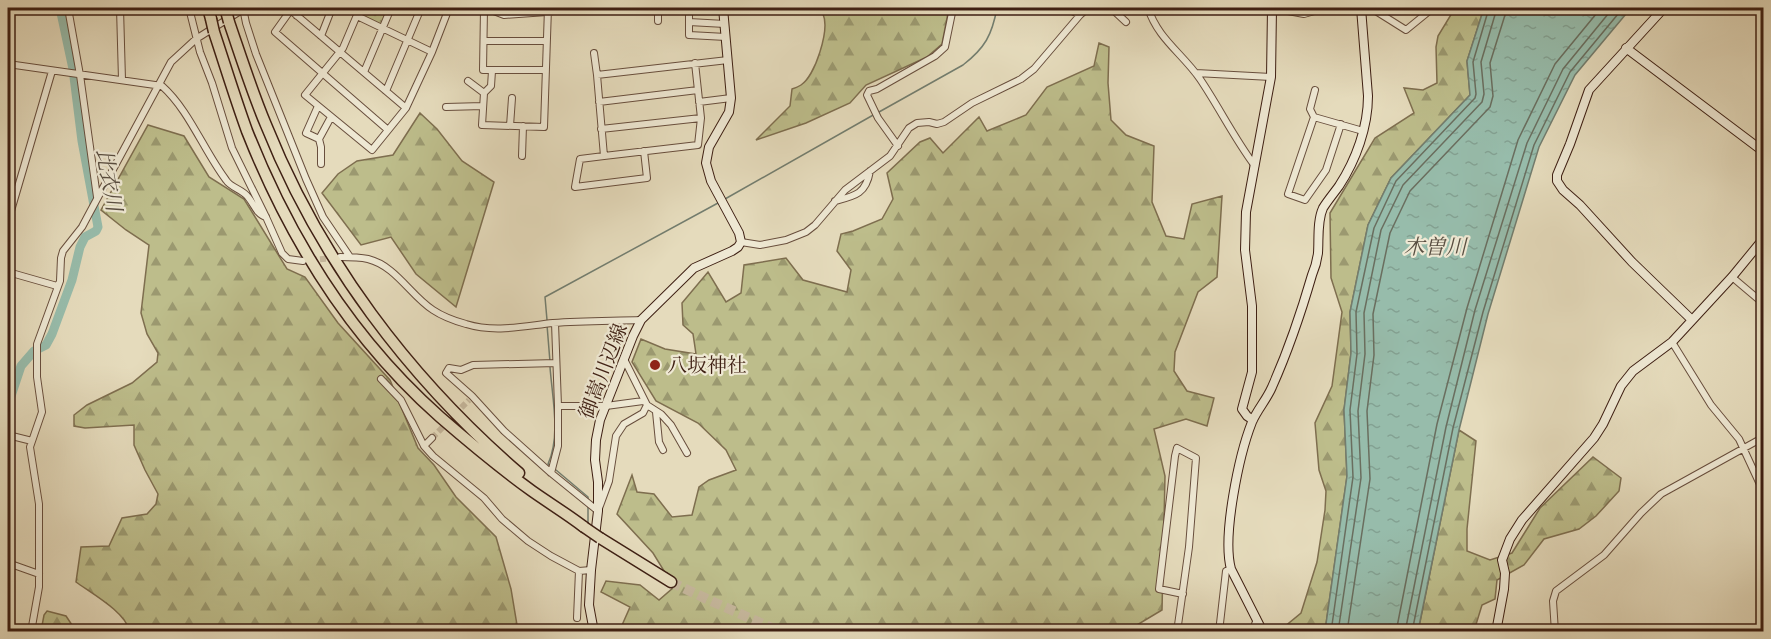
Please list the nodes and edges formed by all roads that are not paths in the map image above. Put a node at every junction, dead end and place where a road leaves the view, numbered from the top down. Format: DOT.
graph roads {
  1 [pos="68,8"];
  2 [pos="120,8"];
  3 [pos="189,8"];
  4 [pos="208,8"];
  5 [pos="244,8"];
  6 [pos="300,8"];
  7 [pos="332,8"];
  8 [pos="360,8"];
  9 [pos="391,8"];
  10 [pos="421,8"];
  11 [pos="449,8"];
  12 [pos="570,8"];
  13 [pos="953,8"];
  14 [pos="1066,8"];
  15 [pos="1088,8"];
  16 [pos="1112,8"];
  17 [pos="1148,8"];
  18 [pos="1272,8"];
  19 [pos="1325,8"];
  20 [pos="1361,8"];
  21 [pos="1371,8"];
  22 [pos="1432,8"];
  23 [pos="1664,8"];
  24 [pos="226,9"];
  25 [pos="289,9"];
  26 [pos="689,9"];
  27 [pos="723,9"];
  28 [pos="548,10"];
  29 [pos="1080,15"];
  30 [pos="297,16"];
  31 [pos="357,16"];
  32 [pos="658,21"];
  33 [pos="689,22"];
  34 [pos="1126,22"];
  35 [pos="725,24"];
  36 [pos="382,29"];
  37 [pos="321,36"];
  38 [pos="726,37"];
  39 [pos="196,39"];
  40 [pos="408,41"];
  41 [pos="484,41"];
  42 [pos="546,41"];
  43 [pos="1626,48"];
  44 [pos="340,52"];
  45 [pos="432,52"];
  46 [pos="594,53"];
  47 [pos="728,60"];
  48 [pos="695,63"];
  49 [pos="8,64"];
  50 [pos="545,70"];
  51 [pos="52,71"];
  52 [pos="492,71"];
  53 [pos="364,72"];
  54 [pos="1196,73"];
  55 [pos="323,74"];
  56 [pos="80,75"];
  57 [pos="597,75"];
  58 [pos="1271,77"];
  59 [pos="122,80"];
  60 [pos="468,81"];
  61 [pos="159,85"];
  62 [pos="698,90"];
  63 [pos="1316,90"];
  64 [pos="386,91"];
  65 [pos="484,93"];
  66 [pos="512,98"];
  67 [pos="731,98"];
  68 [pos="599,102"];
  69 [pos="699,102"];
  70 [pos="318,106"];
  71 [pos="483,106"];
  72 [pos="446,107"];
  73 [pos="406,108"];
  74 [pos="332,117"];
  75 [pos="1314,117"];
  76 [pos="701,118"];
  77 [pos="1341,124"];
  78 [pos="510,126"];
  79 [pos="523,126"];
  80 [pos="601,129"];
  81 [pos="388,130"];
  82 [pos="1363,131"];
  83 [pos="319,139"];
  84 [pos="898,146"];
  85 [pos="644,151"];
  86 [pos="1764,152"];
  87 [pos="522,156"];
  88 [pos="604,156"];
  89 [pos="321,164"];
  90 [pos="1255,166"];
  91 [pos="870,171"];
  92 [pos="97,197"];
  93 [pos="834,201"];
  94 [pos="266,217"];
  95 [pos="8,221"];
  96 [pos="1764,238"];
  97 [pos="741,242"];
  98 [pos="340,257"];
  99 [pos="350,257"];
  100 [pos="303,261"];
  101 [pos="8,272"];
  102 [pos="1732,277"];
  103 [pos="57,286"];
  104 [pos="1764,304"];
  105 [pos="641,320"];
  106 [pos="1692,320"];
  107 [pos="555,323"];
  108 [pos="1672,342"];
  109 [pos="624,359"];
  110 [pos="556,363"];
  111 [pos="381,379"];
  112 [pos="645,403"];
  113 [pos="558,406"];
  114 [pos="606,406"];
  115 [pos="656,412"];
  116 [pos="1253,420"];
  117 [pos="8,435"];
  118 [pos="1764,437"];
  119 [pos="432,438"];
  120 [pos="32,441"];
  121 [pos="424,446"];
  122 [pos="1743,449"];
  123 [pos="663,450"];
  124 [pos="687,453"];
  125 [pos="551,473"];
  126 [pos="1764,493"];
  127 [pos="598,511"];
  128 [pos="564,512"];
  129 [pos="8,563"];
  130 [pos="1231,569"];
  131 [pos="591,570"];
  132 [pos="579,571"];
  133 [pos="39,574"];
  134 [pos="671,582"];
  135 [pos="1183,594"];
  136 [pos="577,618"];
  137 [pos="1258,619"];
  138 [pos="31,632"];
  139 [pos="594,632"];
  140 [pos="1180,632"];
  141 [pos="1220,632"];
  142 [pos="1252,632"];
  143 [pos="1263,632"];
  144 [pos="1496,632"];
  145 [pos="1555,632"];
  1 -- 56 [label="street"];
  2 -- 59 [label="street"];
  3 -- 39 [label="street"];
  4 -- 128 [label="highway, bridge"];
  5 -- 39 [label="street"];
  5 -- 99 [label="street"];
  6 -- 30 [label="street"];
  7 -- 37 [label="street"];
  8 -- 31 [label="street"];
  9 -- 36 [label="street"];
  10 -- 40 [label="street"];
  11 -- 45 [label="street"];
  12 -- 28 [label="street"];
  13 -- 84 [label="street"];
  14 -- 29 [label="street"];
  15 -- 29 [label="street"];
  16 -- 34 [label="street"];
  17 -- 54 [label="street"];
  18 -- 19 [label="street"];
  18 -- 58 [label="street"];
  20 -- 82 [label="street"];
  21 -- 22 [label="street"];
  23 -- 43 [label="street"];
  24 -- 128 [label="highway, bridge"];
  25 -- 30 [label="street"];
  25 -- 55 [label="street"];
  26 -- 27 [label="street"];
  26 -- 32 [label="street"];
  26 -- 33 [label="street"];
  27 -- 35 [label="street"];
  28 -- 41 [label="street"];
  28 -- 42 [label="street"];
  29 -- 84 [label="street"];
  30 -- 37 [label="street"];
  31 -- 36 [label="street"];
  31 -- 44 [label="street"];
  33 -- 35 [label="street"];
  33 -- 38 [label="street"];
  35 -- 38 [label="street"];
  36 -- 40 [label="street"];
  36 -- 53 [label="street"];
  37 -- 44 [label="street"];
  38 -- 47 [label="street"];
  39 -- 61 [label="street"];
  39 -- 94 [label="street"];
  40 -- 45 [label="street"];
  40 -- 64 [label="street"];
  41 -- 42 [label="street"];
  41 -- 52 [label="street"];
  42 -- 50 [label="street"];
  43 -- 86 [label="street"];
  43 -- 106 [label="street"];
  44 -- 53 [label="street"];
  44 -- 55 [label="street"];
  45 -- 73 [label="street"];
  46 -- 57 [label="street"];
  47 -- 48 [label="street"];
  47 -- 67 [label="street"];
  48 -- 57 [label="street"];
  48 -- 62 [label="street"];
  49 -- 51 [label="street"];
  50 -- 52 [label="street"];
  50 -- 79 [label="street"];
  51 -- 56 [label="street"];
  51 -- 95 [label="street"];
  52 -- 65 [label="street"];
  53 -- 64 [label="street"];
  54 -- 58 [label="street"];
  54 -- 90 [label="street"];
  55 -- 70 [label="street"];
  55 -- 81 [label="street"];
  56 -- 59 [label="street"];
  56 -- 92 [label="street"];
  57 -- 68 [label="street"];
  58 -- 90 [label="street"];
  59 -- 61 [label="street"];
  60 -- 65 [label="street"];
  61 -- 92 [label="street"];
  61 -- 94 [label="street"];
  62 -- 68 [label="street"];
  62 -- 69 [label="street"];
  63 -- 75 [label="street"];
  64 -- 73 [label="street"];
  65 -- 71 [label="street"];
  66 -- 78 [label="street"];
  67 -- 69 [label="street"];
  67 -- 97 [label="street"];
  68 -- 80 [label="street"];
  69 -- 76 [label="street"];
  70 -- 74 [label="street"];
  70 -- 83 [label="street"];
  71 -- 72 [label="street"];
  71 -- 78 [label="street"];
  73 -- 81 [label="street"];
  74 -- 81 [label="street"];
  74 -- 83 [label="street"];
  75 -- 77 [label="street"];
  75 -- 77 [label="street"];
  76 -- 80 [label="street"];
  76 -- 85 [label="street"];
  77 -- 82 [label="street"];
  78 -- 79 [label="street"];
  79 -- 87 [label="street"];
  80 -- 88 [label="street"];
  82 -- 116 [label="street"];
  83 -- 89 [label="street"];
  84 -- 91 [label="street"];
  85 -- 88 [label="street"];
  85 -- 88 [label="street"];
  90 -- 116 [label="street"];
  91 -- 93 [label="street"];
  91 -- 93 [label="street"];
  92 -- 103 [label="street"];
  93 -- 97 [label="street"];
  94 -- 100 [label="street"];
  96 -- 102 [label="street"];
  97 -- 105 [label="street, 御嵩川辺線"];
  98 -- 99 [label="street"];
  99 -- 107 [label="street"];
  101 -- 103 [label="street"];
  102 -- 104 [label="street"];
  102 -- 106 [label="street"];
  103 -- 120 [label="street"];
  105 -- 107 [label="street"];
  105 -- 109 [label="street, 御嵩川辺線"];
  106 -- 108 [label="street"];
  107 -- 110 [label="street"];
  108 -- 122 [label="street"];
  108 -- 144 [label="street"];
  109 -- 112 [label="street"];
  109 -- 114 [label="street, 御嵩川辺線"];
  110 -- 113 [label="street"];
  110 -- 125 [label="street"];
  111 -- 121 [label="street"];
  112 -- 114 [label="street"];
  112 -- 115 [label="street"];
  112 -- 127 [label="street"];
  113 -- 114 [label="street"];
  113 -- 125 [label="street"];
  114 -- 127 [label="street, 御嵩川辺線"];
  115 -- 123 [label="street"];
  115 -- 124 [label="street"];
  116 -- 130 [label="street"];
  117 -- 120 [label="street"];
  118 -- 122 [label="street"];
  119 -- 121 [label="street"];
  120 -- 133 [label="street"];
  121 -- 132 [label="street"];
  122 -- 126 [label="street"];
  122 -- 145 [label="street"];
  125 -- 127 [label="street"];
  127 -- 131 [label="street, 御嵩川辺線"];
  128 -- 134 [label="highway, bridge"];
  129 -- 133 [label="street"];
  130 -- 137 [label="street"];
  130 -- 141 [label="street"];
  131 -- 132 [label="street"];
  131 -- 139 [label="street, 御嵩川辺線"];
  132 -- 136 [label="street"];
  133 -- 138 [label="street"];
  135 -- 135 [label="street"];
  135 -- 140 [label="street"];
  137 -- 142 [label="street"];
  137 -- 143 [label="street"];
}
